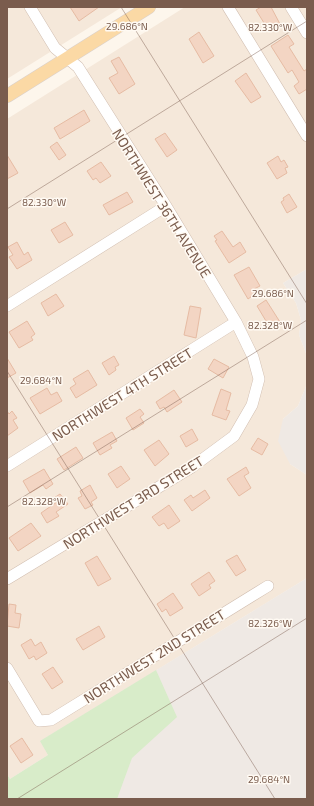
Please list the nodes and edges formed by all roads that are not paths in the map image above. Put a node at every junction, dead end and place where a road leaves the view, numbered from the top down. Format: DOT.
graph roads {
  1 [pos="30,7"];
  2 [pos="149,7"];
  3 [pos="228,7"];
  4 [pos="291,7"];
  5 [pos="307,33"];
  6 [pos="67,58"];
  7 [pos="7,96"];
  8 [pos="307,136"];
  9 [pos="166,206"];
  10 [pos="7,306"];
  11 [pos="236,322"];
  12 [pos="248,412"];
  13 [pos="7,466"];
  14 [pos="7,579"];
  15 [pos="268,586"];
  16 [pos="7,668"];
  1 -- 6 [label="street, NORTHWEST 36TH AVENUE"];
  2 -- 6 [label="main road"];
  3 -- 8 [label="street"];
  4 -- 5 [label="street"];
  6 -- 7 [label="main road"];
  6 -- 9 [label="street, NORTHWEST 36TH AVENUE"];
  9 -- 10 [label="street"];
  9 -- 11 [label="street, NORTHWEST 36TH AVENUE"];
  11 -- 12 [label="street, NORTHWEST 36TH AVENUE"];
  11 -- 13 [label="street, NORTHWEST 4TH STREET"];
  12 -- 14 [label="street, NORTHWEST 3RD STREET"];
  15 -- 16 [label="street, NORTHWEST 2ND STREET"];
}
